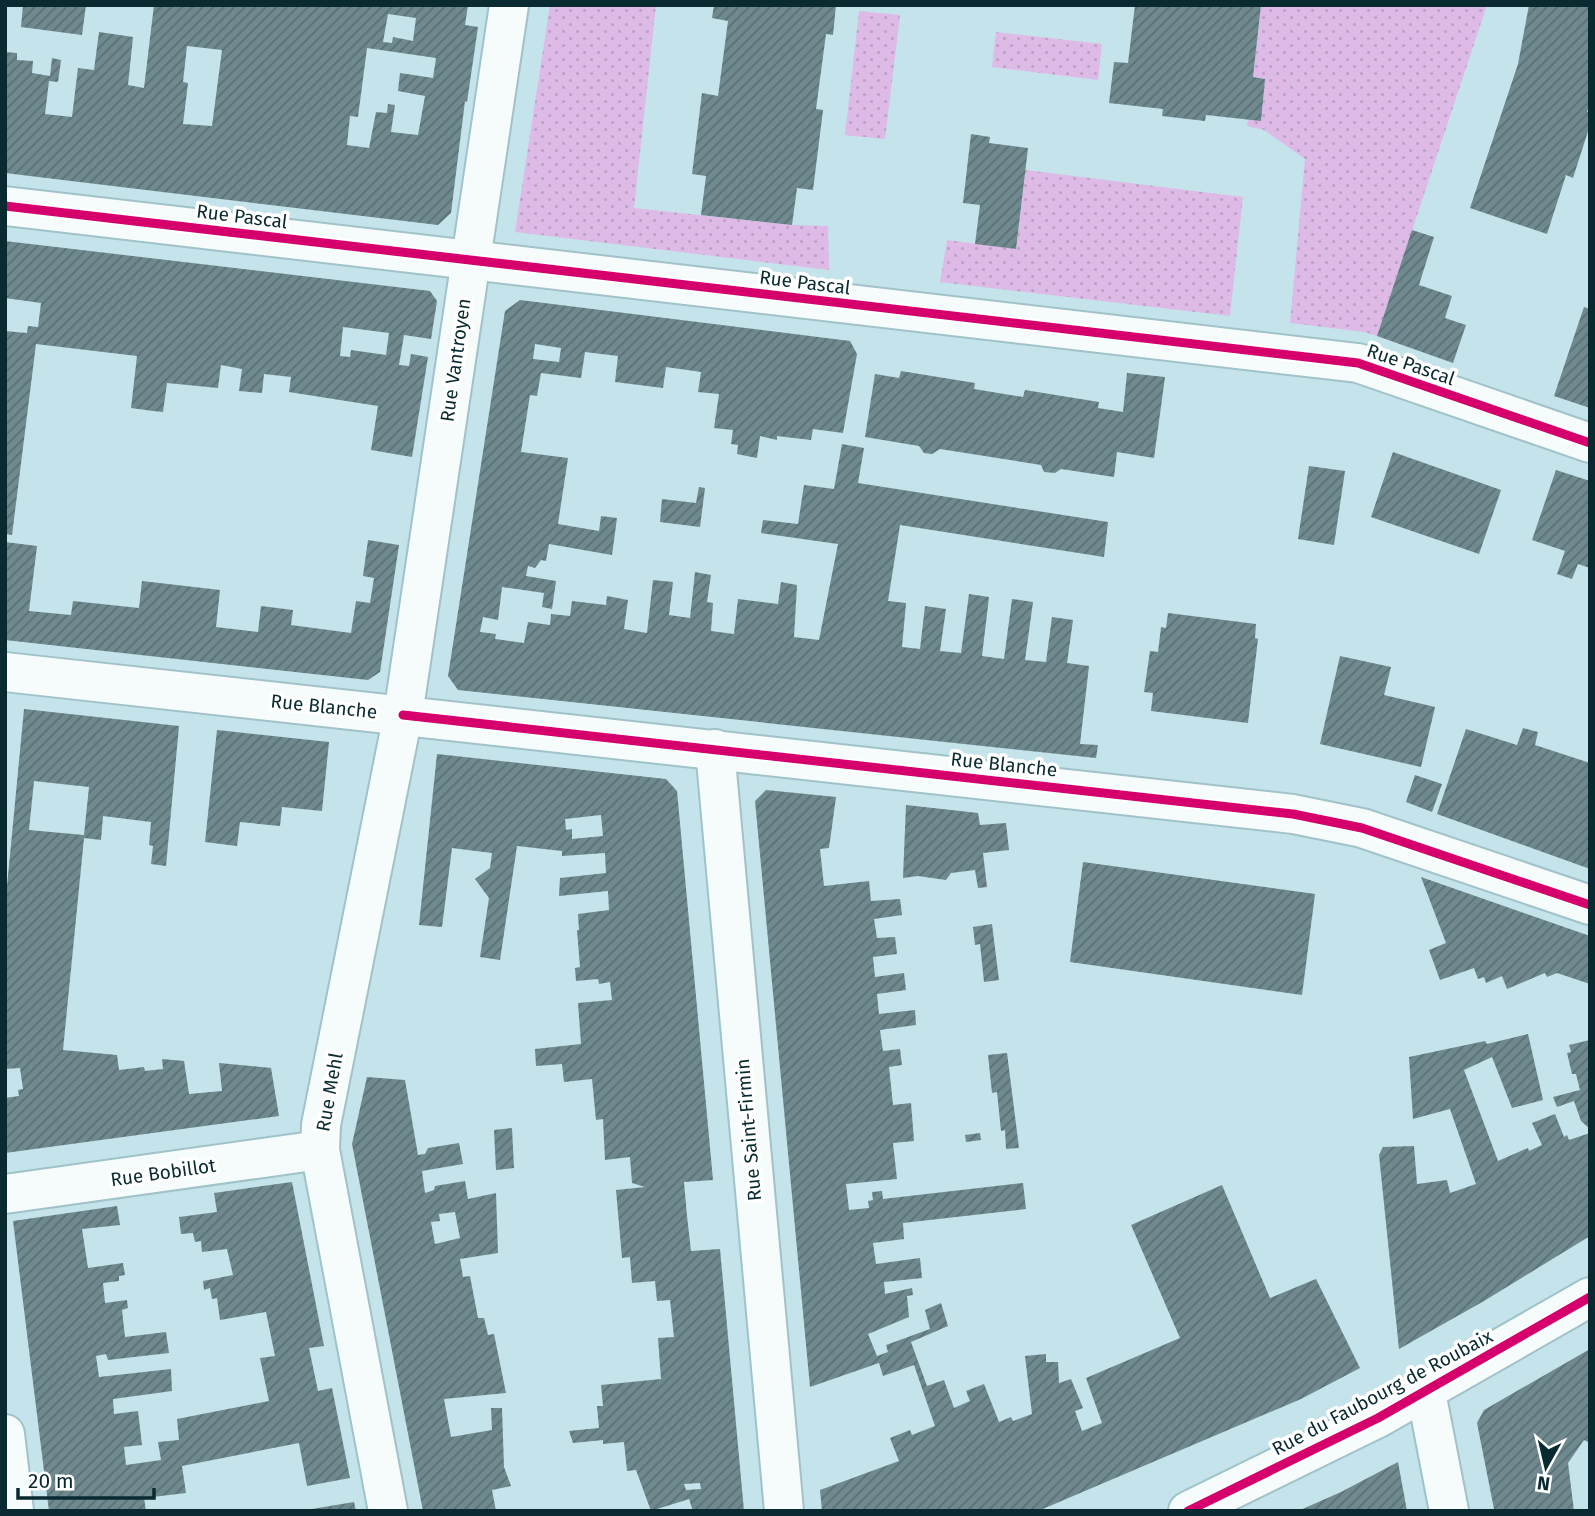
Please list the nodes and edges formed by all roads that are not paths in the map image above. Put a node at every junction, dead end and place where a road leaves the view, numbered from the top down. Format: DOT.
graph roads {
  1 [pos="509,5"];
  2 [pos="5,206"];
  3 [pos="470,260"];
  4 [pos="1590,443"];
  5 [pos="5,672"];
  6 [pos="403,715"];
  7 [pos="715,749"];
  8 [pos="1590,905"];
  9 [pos="320,1150"];
  10 [pos="5,1194"];
  11 [pos="1590,1297"];
  12 [pos="1426,1392"];
  13 [pos="5,1434"];
  14 [pos="14,1511"];
  15 [pos="388,1511"];
  16 [pos="783,1511"];
  17 [pos="1188,1511"];
  18 [pos="1449,1511"];
  1 -- 3 [label="street, Rue Vantroyen"];
  2 -- 3 [label="street, Rue Pascal"];
  3 -- 4 [label="street, Rue Pascal"];
  3 -- 6 [label="street, Rue Vantroyen"];
  5 -- 6 [label="street, Rue Blanche"];
  6 -- 7 [label="street, Rue Blanche"];
  6 -- 9 [label="street, Rue Mehl"];
  7 -- 8 [label="street, Rue Blanche"];
  7 -- 16 [label="street, Rue Saint-Firmin"];
  9 -- 10 [label="street, Rue Bobillot"];
  9 -- 15 [label="street, Rue Mehl"];
  11 -- 12 [label="street, Rue du Faubourg de Roubaix"];
  12 -- 17 [label="street, Rue du Faubourg de Roubaix"];
  12 -- 18 [label="street"];
  13 -- 14 [label="street"];
}
